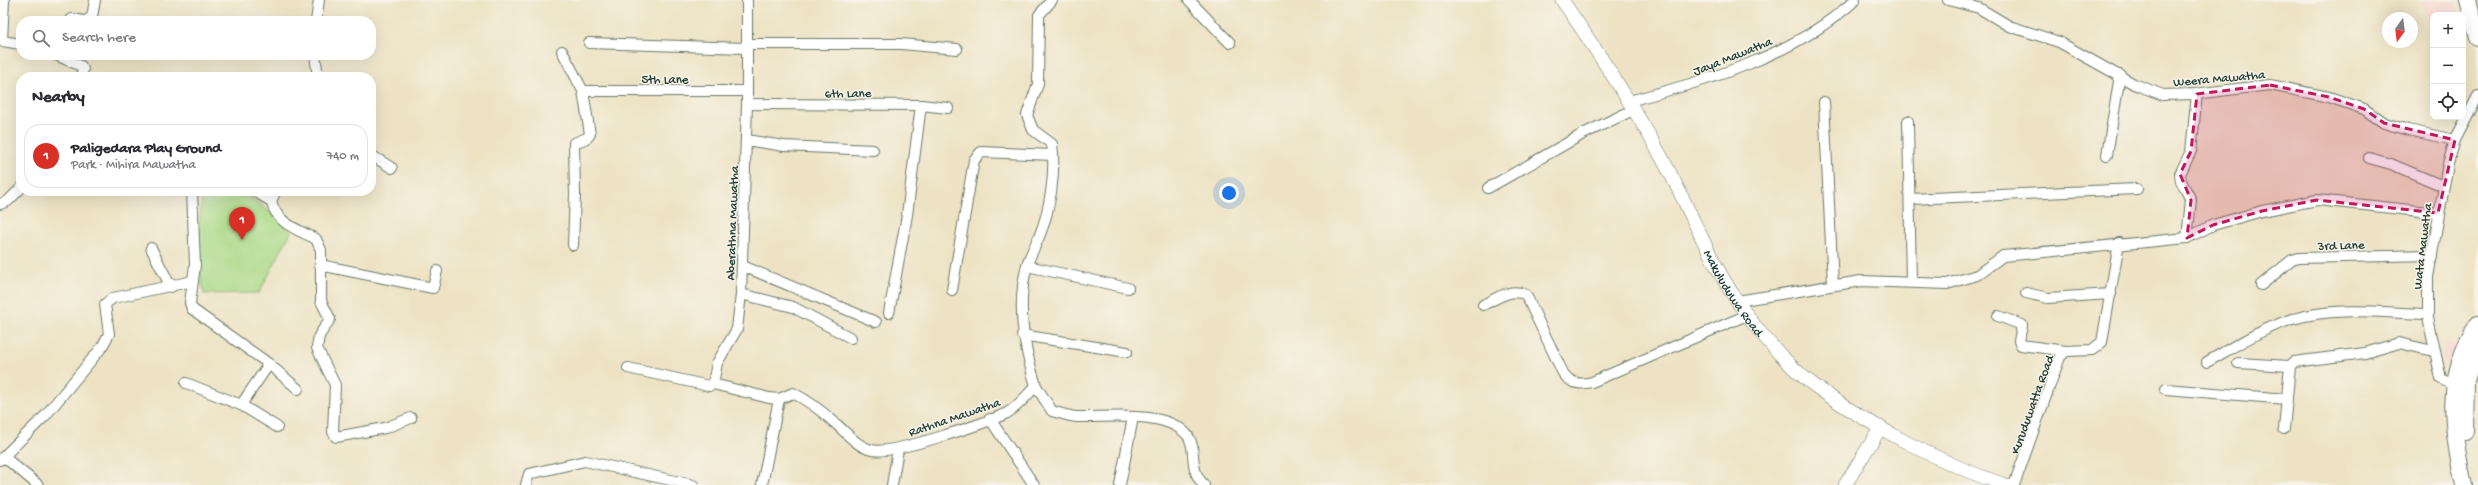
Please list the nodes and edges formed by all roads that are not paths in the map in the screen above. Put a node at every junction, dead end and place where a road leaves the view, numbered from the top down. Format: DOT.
graph roads {
  1 [pos="4,0"];
  2 [pos="95,0"];
  3 [pos="319,0"];
  4 [pos="747,0"];
  5 [pos="1052,0"];
  6 [pos="1189,0"];
  7 [pos="1562,0"];
  8 [pos="1855,0"];
  9 [pos="1948,0"];
  10 [pos="2468,0"];
  11 [pos="2477,0"];
  12 [pos="2478,4"];
  13 [pos="92,16"];
  14 [pos="317,16"];
  15 [pos="2478,38"];
  16 [pos="1,42"];
  17 [pos="589,43"];
  18 [pos="1230,43"];
  19 [pos="16,44"];
  20 [pos="746,46"];
  21 [pos="957,49"];
  22 [pos="562,51"];
  23 [pos="69,60"];
  24 [pos="316,60"];
  25 [pos="82,72"];
  26 [pos="317,72"];
  27 [pos="2120,75"];
  28 [pos="583,91"];
  29 [pos="746,91"];
  30 [pos="2197,94"];
  31 [pos="2478,96"];
  32 [pos="1824,102"];
  33 [pos="747,104"];
  34 [pos="921,105"];
  35 [pos="1631,106"];
  36 [pos="948,108"];
  37 [pos="1908,121"];
  38 [pos="746,140"];
  39 [pos="2455,140"];
  40 [pos="873,150"];
  41 [pos="1053,155"];
  42 [pos="2107,155"];
  43 [pos="376,158"];
  44 [pos="2369,158"];
  45 [pos="392,168"];
  46 [pos="2443,186"];
  47 [pos="1488,188"];
  48 [pos="2137,189"];
  49 [pos="16,193"];
  50 [pos="189,196"];
  51 [pos="262,196"];
  52 [pos="274,196"];
  53 [pos="1910,199"];
  54 [pos="271,201"];
  55 [pos="0,204"];
  56 [pos="2438,213"];
  57 [pos="2187,238"];
  58 [pos="2120,243"];
  59 [pos="573,245"];
  60 [pos="151,248"];
  61 [pos="2432,255"];
  62 [pos="320,265"];
  63 [pos="743,266"];
  64 [pos="1027,266"];
  65 [pos="437,271"];
  66 [pos="193,281"];
  67 [pos="1911,282"];
  68 [pos="1833,285"];
  69 [pos="2261,285"];
  70 [pos="171,287"];
  71 [pos="1128,288"];
  72 [pos="952,290"];
  73 [pos="2026,293"];
  74 [pos="741,294"];
  75 [pos="2111,294"];
  76 [pos="1737,301"];
  77 [pos="1482,305"];
  78 [pos="890,313"];
  79 [pos="2428,314"];
  80 [pos="1747,315"];
  81 [pos="1998,316"];
  82 [pos="876,322"];
  83 [pos="2478,324"];
  84 [pos="1022,335"];
  85 [pos="851,338"];
  86 [pos="2478,345"];
  87 [pos="2066,351"];
  88 [pos="2434,351"];
  89 [pos="1127,352"];
  90 [pos="2207,362"];
  91 [pos="2238,363"];
  92 [pos="269,364"];
  93 [pos="2290,366"];
  94 [pos="628,368"];
  95 [pos="186,383"];
  96 [pos="713,384"];
  97 [pos="1036,386"];
  98 [pos="2459,388"];
  99 [pos="2166,389"];
  100 [pos="298,390"];
  101 [pos="774,398"];
  102 [pos="2287,399"];
  103 [pos="241,405"];
  104 [pos="1133,417"];
  105 [pos="411,418"];
  106 [pos="990,419"];
  107 [pos="278,427"];
  108 [pos="1881,427"];
  109 [pos="2284,429"];
  110 [pos="898,448"];
  111 [pos="2,458"];
  112 [pos="38,485"];
  113 [pos="526,485"];
  114 [pos="693,485"];
  115 [pos="762,485"];
  116 [pos="892,485"];
  117 [pos="1034,485"];
  118 [pos="1120,485"];
  119 [pos="1204,485"];
  120 [pos="1845,485"];
  121 [pos="2006,485"];
  122 [pos="2014,485"];
  123 [pos="2464,485"];
  124 [pos="2473,485"];
  1 -- 16 [label="street"];
  2 -- 13 [label="street"];
  3 -- 14 [label="street"];
  4 -- 20 [label="street, Aberathna Mawatha"];
  5 -- 41 [label="street"];
  6 -- 18 [label="street"];
  7 -- 35 [label="street, Makuluduwa Road"];
  8 -- 35 [label="street, Jaya Mawatha"];
  9 -- 27 [label="street, Weera Mawatha"];
  10 -- 15 [label="main road"];
  11 -- 12 [label="main road"];
  16 -- 19 [label="street"];
  17 -- 20 [label="street"];
  20 -- 21 [label="street"];
  20 -- 29 [label="street, Aberathna Mawatha"];
  22 -- 28 [label="street"];
  23 -- 25 [label="street"];
  24 -- 26 [label="street"];
  27 -- 30 [label="street, Weera Mawatha"];
  27 -- 42 [label="street"];
  28 -- 29 [label="street, 5th Lane"];
  28 -- 59 [label="street"];
  29 -- 33 [label="street, Aberathna Mawatha"];
  30 -- 39 [label="street, Weera Mawatha"];
  30 -- 57 [label="street"];
  31 -- 39 [label="street, Wata Mawatha"];
  32 -- 68 [label="street"];
  33 -- 34 [label="street, 6th Lane"];
  33 -- 38 [label="street, Aberathna Mawatha"];
  34 -- 36 [label="street, 6th Lane"];
  34 -- 78 [label="street"];
  35 -- 47 [label="street, Jaya Mawatha"];
  35 -- 76 [label="street, Makuluduwa Road"];
  37 -- 53 [label="street"];
  38 -- 40 [label="street"];
  38 -- 63 [label="street, Aberathna Mawatha"];
  39 -- 46 [label="street, Wata Mawatha"];
  41 -- 64 [label="street"];
  41 -- 72 [label="street"];
  43 -- 45 [label="street"];
  44 -- 46 [label="street"];
  46 -- 56 [label="street, Wata Mawatha"];
  48 -- 53 [label="street"];
  49 -- 55 [label="street"];
  50 -- 66 [label="street"];
  51 -- 54 [label="street"];
  52 -- 54 [label="street"];
  53 -- 67 [label="street"];
  54 -- 62 [label="street"];
  56 -- 57 [label="street"];
  56 -- 61 [label="street, Wata Mawatha"];
  57 -- 58 [label="street"];
  58 -- 67 [label="street"];
  58 -- 75 [label="street, Kuruduwatta Road"];
  60 -- 70 [label="street"];
  61 -- 69 [label="street, 3rd Lane"];
  61 -- 79 [label="street, Wata Mawatha"];
  62 -- 65 [label="street"];
  62 -- 105 [label="street"];
  63 -- 74 [label="street, Aberathna Mawatha"];
  63 -- 82 [label="street"];
  64 -- 71 [label="street"];
  64 -- 84 [label="street"];
  66 -- 70 [label="street"];
  66 -- 92 [label="street"];
  67 -- 68 [label="street"];
  68 -- 76 [label="street"];
  70 -- 111 [label="street"];
  73 -- 75 [label="street"];
  74 -- 85 [label="street"];
  74 -- 96 [label="street, Aberathna Mawatha"];
  75 -- 87 [label="street, Kuruduwatta Road"];
  76 -- 80 [label="street, Makuluduwa Road"];
  77 -- 80 [label="street"];
  79 -- 88 [label="street, Wata Mawatha"];
  79 -- 90 [label="street"];
  80 -- 108 [label="street, Makuluduwa Road"];
  81 -- 87 [label="street"];
  83 -- 98 [label="main road"];
  84 -- 89 [label="street"];
  84 -- 97 [label="street"];
  86 -- 98 [label="main road"];
  87 -- 122 [label="street, Kuruduwatta Road"];
  88 -- 93 [label="street"];
  88 -- 98 [label="street, Wata Mawatha"];
  91 -- 93 [label="street"];
  92 -- 100 [label="street"];
  92 -- 103 [label="street"];
  93 -- 102 [label="street"];
  94 -- 96 [label="street"];
  95 -- 103 [label="street"];
  96 -- 101 [label="street"];
  97 -- 104 [label="street"];
  97 -- 106 [label="street, Rathna Mawatha"];
  98 -- 123 [label="main road"];
  98 -- 124 [label="main road"];
  99 -- 102 [label="street"];
  101 -- 110 [label="street, Rathna Mawatha"];
  101 -- 115 [label="street"];
  102 -- 109 [label="street"];
  103 -- 107 [label="street"];
  104 -- 118 [label="street"];
  104 -- 119 [label="street"];
  106 -- 110 [label="street, Rathna Mawatha"];
  106 -- 117 [label="street"];
  108 -- 120 [label="street"];
  108 -- 121 [label="street, Makuluduwa Road"];
  110 -- 116 [label="street"];
  111 -- 112 [label="street"];
  113 -- 114 [label="street"];
}
